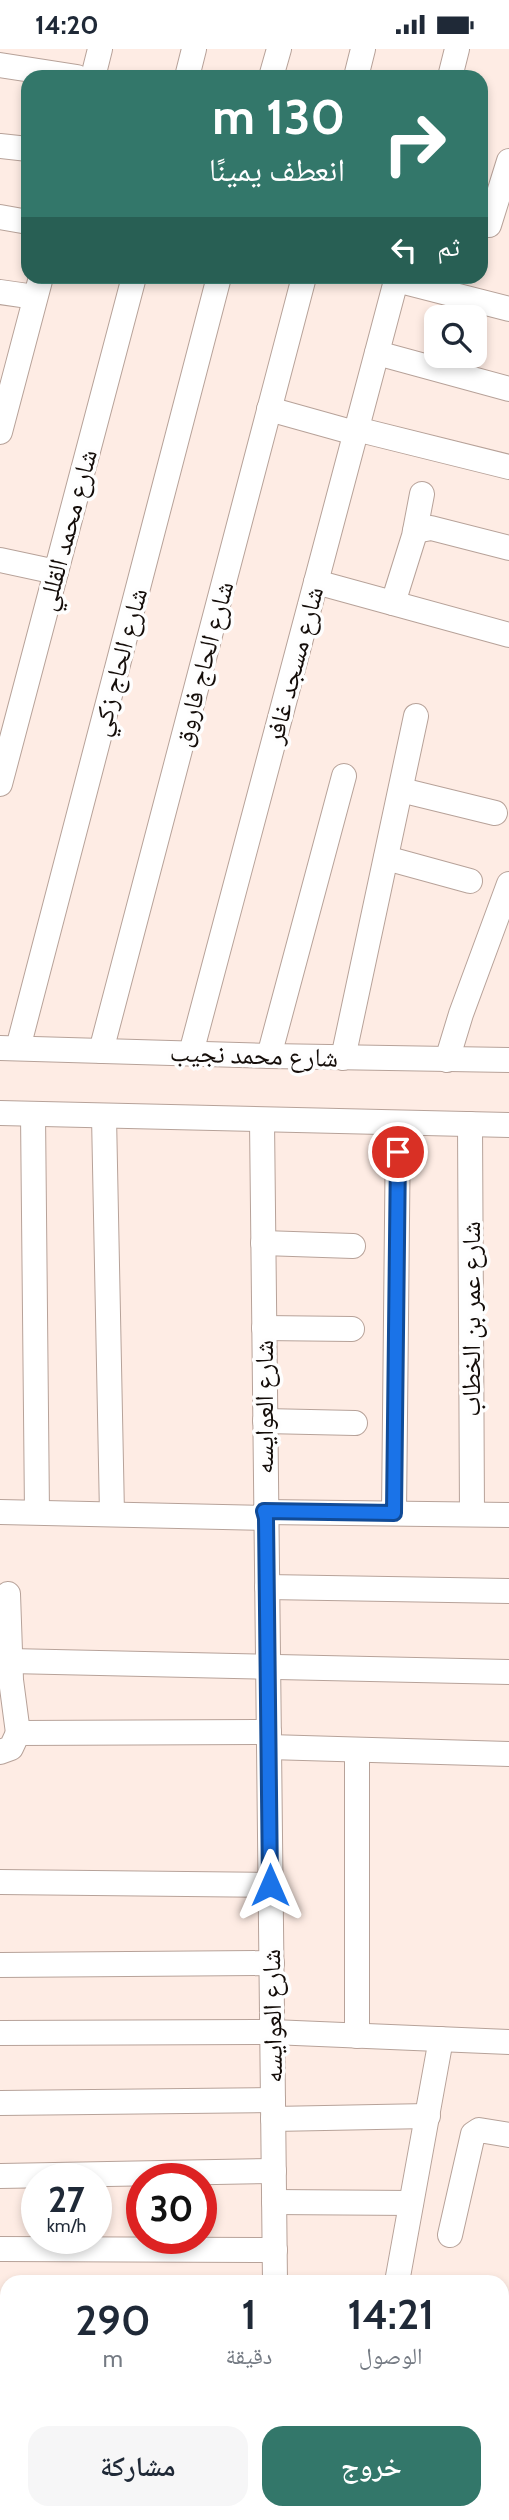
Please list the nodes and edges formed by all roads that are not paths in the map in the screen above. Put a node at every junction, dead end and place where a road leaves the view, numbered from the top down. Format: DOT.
graph roads {
  1 [pos="100,49"];
  2 [pos="194,49"];
  3 [pos="279,49"];
  4 [pos="363,49"];
  5 [pos="457,49"];
  6 [pos="0,65"];
  7 [pos="32,70"];
  8 [pos="95,70"];
  9 [pos="189,70"];
  10 [pos="273,70"];
  11 [pos="358,70"];
  12 [pos="452,70"];
  13 [pos="0,146"];
  14 [pos="21,148"];
  15 [pos="509,161"];
  16 [pos="0,217"];
  17 [pos="21,221"];
  18 [pos="493,226"];
  19 [pos="132,284"];
  20 [pos="217,284"];
  21 [pos="302,284"];
  22 [pos="395,284"];
  23 [pos="419,284"];
  24 [pos="38,287"];
  25 [pos="0,292"];
  26 [pos="509,309"];
  27 [pos="377,353"];
  28 [pos="6,381"];
  29 [pos="509,389"];
  30 [pos="269,409"];
  31 [pos="356,431"];
  32 [pos="0,432"];
  33 [pos="509,467"];
  34 [pos="422,494"];
  35 [pos="415,531"];
  36 [pos="509,548"];
  37 [pos="0,560"];
  38 [pos="56,572"];
  39 [pos="316,582"];
  40 [pos="393,603"];
  41 [pos="509,635"];
  42 [pos="416,716"];
  43 [pos="344,776"];
  44 [pos="0,783"];
  45 [pos="401,790"];
  46 [pos="495,813"];
  47 [pos="386,858"];
  48 [pos="470,881"];
  49 [pos="509,884"];
  50 [pos="9,1048"];
  51 [pos="102,1051"];
  52 [pos="191,1053"];
  53 [pos="269,1056"];
  54 [pos="343,1058"];
  55 [pos="447,1060"];
  56 [pos="509,1060"];
  57 [pos="0,1113"];
  58 [pos="33,1114"];
  59 [pos="104,1116"];
  60 [pos="262,1121"];
  61 [pos="398,1124"];
  62 [pos="470,1124"];
  63 [pos="509,1125"];
  64 [pos="263,1243"];
  65 [pos="353,1246"];
  66 [pos="264,1328"];
  67 [pos="352,1329"];
  68 [pos="265,1421"];
  69 [pos="355,1423"];
  70 [pos="0,1511"];
  71 [pos="37,1513"];
  72 [pos="394,1513"];
  73 [pos="112,1514"];
  74 [pos="472,1514"];
  75 [pos="265,1515"];
  76 [pos="509,1515"];
  77 [pos="267,1587"];
  78 [pos="509,1591"];
  79 [pos="8,1594"];
  80 [pos="268,1665"];
  81 [pos="509,1672"];
  82 [pos="7,1674"];
  83 [pos="18,1733"];
  84 [pos="269,1739"];
  85 [pos="357,1750"];
  86 [pos="0,1752"];
  87 [pos="509,1754"];
  88 [pos="0,1882"];
  89 [pos="270,1885"];
  90 [pos="272,1963"];
  91 [pos="0,1965"];
  92 [pos="272,2032"];
  93 [pos="0,2033"];
  94 [pos="357,2036"];
  95 [pos="441,2039"];
  96 [pos="509,2042"];
  97 [pos="0,2103"];
  98 [pos="273,2110"];
  99 [pos="428,2116"];
  100 [pos="509,2135"];
  101 [pos="274,2171"];
  102 [pos="0,2176"];
  103 [pos="274,2202"];
  104 [pos="411,2203"];
  105 [pos="450,2235"];
  106 [pos="0,2249"];
  107 [pos="275,2250"];
  108 [pos="275,2275"];
  109 [pos="398,2275"];
  1 -- 8 [label="street"];
  2 -- 9 [label="street"];
  3 -- 10 [label="street"];
  4 -- 11 [label="street"];
  5 -- 12 [label="street"];
  6 -- 7 [label="street"];
  13 -- 14 [label="street"];
  15 -- 18 [label="street"];
  16 -- 17 [label="street"];
  19 -- 38 [label="street, شارع محمد القللي"];
  20 -- 50 [label="street, شارع الحاج زكي"];
  21 -- 30 [label="street, شارع الحاج فاروق"];
  22 -- 27 [label="street, شارع مسجد غافر"];
  23 -- 26 [label="street"];
  24 -- 25 [label="street"];
  24 -- 28 [label="street"];
  27 -- 29 [label="street"];
  27 -- 31 [label="street, شارع مسجد غافر"];
  28 -- 32 [label="street"];
  30 -- 31 [label="street"];
  30 -- 51 [label="street, شارع الحاج فاروق"];
  31 -- 33 [label="street"];
  31 -- 39 [label="street, شارع مسجد غافر"];
  34 -- 35 [label="street"];
  35 -- 36 [label="street"];
  35 -- 40 [label="street"];
  37 -- 38 [label="street"];
  38 -- 44 [label="street, شارع محمد القللي"];
  39 -- 40 [label="street"];
  39 -- 52 [label="street, شارع مسجد غافر"];
  40 -- 41 [label="street"];
  42 -- 45 [label="street"];
  43 -- 53 [label="street"];
  45 -- 46 [label="street"];
  45 -- 47 [label="street"];
  47 -- 48 [label="street"];
  47 -- 54 [label="street"];
  49 -- 55 [label="street"];
  50 -- 51 [label="street, شارع محمد نجيب"];
  51 -- 52 [label="street, شارع محمد نجيب"];
  52 -- 53 [label="street, شارع محمد نجيب"];
  53 -- 54 [label="street, شارع محمد نجيب"];
  54 -- 55 [label="street, شارع محمد نجيب"];
  55 -- 56 [label="street, شارع محمد نجيب"];
  57 -- 58 [label="street"];
  58 -- 59 [label="street"];
  58 -- 71 [label="street"];
  59 -- 60 [label="street"];
  59 -- 73 [label="street"];
  60 -- 61 [label="street"];
  60 -- 64 [label="street, شارع العوايسه"];
  61 -- 62 [label="street"];
  61 -- 72 [label="street"];
  62 -- 63 [label="street"];
  62 -- 74 [label="street, شارع عمر بن الخطاب"];
  64 -- 65 [label="street"];
  64 -- 66 [label="street, شارع العوايسه"];
  66 -- 67 [label="street"];
  66 -- 68 [label="street, شارع العوايسه"];
  68 -- 69 [label="street"];
  68 -- 75 [label="street, شارع العوايسه"];
  70 -- 71 [label="street"];
  71 -- 73 [label="street"];
  72 -- 74 [label="street"];
  72 -- 75 [label="street"];
  73 -- 75 [label="street"];
  74 -- 76 [label="street"];
  75 -- 77 [label="street, شارع العوايسه"];
  77 -- 78 [label="street"];
  77 -- 80 [label="street, شارع العوايسه"];
  79 -- 82 [label="street"];
  80 -- 81 [label="street"];
  80 -- 82 [label="street"];
  80 -- 84 [label="street, شارع العوايسه"];
  82 -- 83 [label="street"];
  83 -- 84 [label="street"];
  83 -- 86 [label="street"];
  84 -- 85 [label="street"];
  84 -- 89 [label="street, شارع العوايسه"];
  85 -- 87 [label="street"];
  85 -- 94 [label="street"];
  88 -- 89 [label="street"];
  89 -- 90 [label="street, شارع العوايسه"];
  90 -- 91 [label="street"];
  90 -- 92 [label="street, شارع العوايسه"];
  92 -- 93 [label="street"];
  92 -- 94 [label="street"];
  92 -- 98 [label="street, شارع العوايسه"];
  94 -- 95 [label="street"];
  95 -- 96 [label="street"];
  95 -- 99 [label="street"];
  97 -- 98 [label="street"];
  98 -- 99 [label="street"];
  98 -- 101 [label="street, شارع العوايسه"];
  99 -- 104 [label="street"];
  100 -- 105 [label="street"];
  101 -- 102 [label="street"];
  101 -- 103 [label="street, شارع العوايسه"];
  103 -- 104 [label="street"];
  103 -- 107 [label="street, شارع العوايسه"];
  104 -- 109 [label="street"];
  106 -- 107 [label="street"];
  107 -- 108 [label="street, شارع العوايسه"];
}
